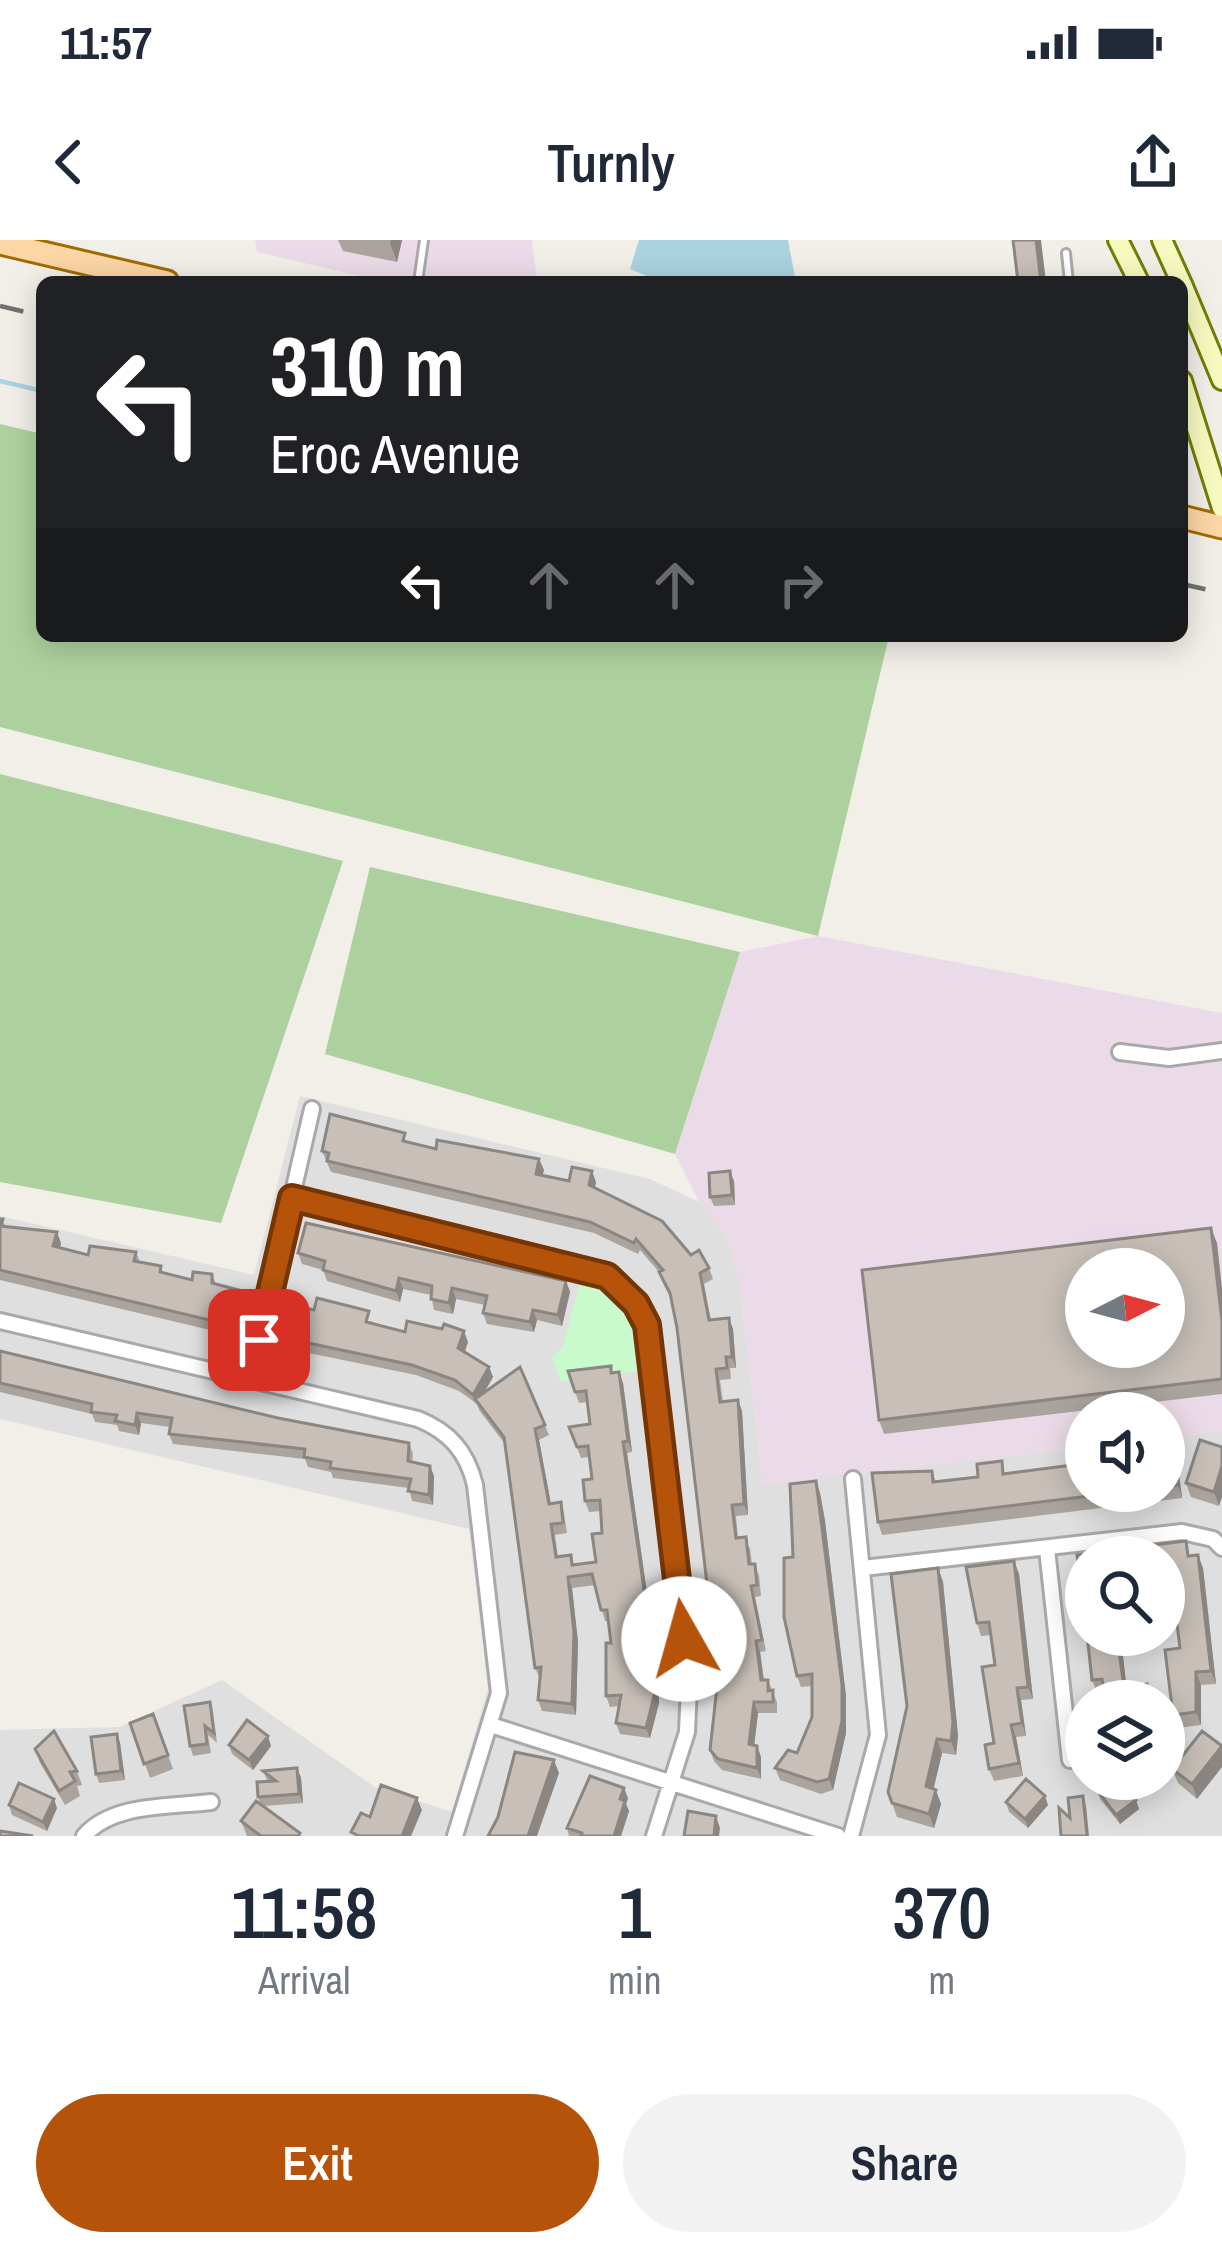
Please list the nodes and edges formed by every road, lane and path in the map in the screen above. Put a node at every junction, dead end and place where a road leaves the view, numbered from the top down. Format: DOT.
graph roads {
  1 [pos="424,240"];
  2 [pos="1118,240"];
  3 [pos="0,243"];
  4 [pos="1164,243"];
  5 [pos="1066,253"];
  6 [pos="1135,273"];
  7 [pos="141,276"];
  8 [pos="419,276"];
  9 [pos="1068,276"];
  10 [pos="1179,276"];
  11 [pos="1188,298"];
  12 [pos="1222,380"];
  13 [pos="1188,400"];
  14 [pos="1222,508"];
  15 [pos="1188,518"];
  16 [pos="1222,527"];
  17 [pos="1222,1051"];
  18 [pos="1120,1052"];
  19 [pos="312,1109"];
  20 [pos="292,1198"];
  21 [pos="0,1321"];
  22 [pos="250,1379"];
  23 [pos="853,1480"];
  24 [pos="1222,1548"];
  25 [pos="1047,1549"];
  26 [pos="863,1568"];
  27 [pos="1065,1714"];
  28 [pos="491,1724"];
  29 [pos="670,1785"];
  30 [pos="211,1802"];
  31 [pos="84,1836"];
  32 [pos="455,1836"];
  33 [pos="654,1836"];
  34 [pos="838,1836"];
  35 [pos="850,1836"];
  1 -- 8 [label="lane"];
  2 -- 6 [label="main road"];
  3 -- 7 [label="main road"];
  4 -- 6 [label="main road"];
  4 -- 10 [label="main road"];
  5 -- 9 [label="lane"];
  11 -- 12 [label="main road"];
  13 -- 14 [label="main road"];
  15 -- 16 [label="main road"];
  17 -- 18 [label="street"];
  19 -- 20 [label="street"];
  20 -- 22 [label="street"];
  20 -- 29 [label="street"];
  21 -- 22 [label="street"];
  22 -- 28 [label="street"];
  23 -- 26 [label="street"];
  24 -- 25 [label="street"];
  25 -- 26 [label="street"];
  25 -- 27 [label="street"];
  26 -- 35 [label="street"];
  28 -- 29 [label="street"];
  28 -- 32 [label="street"];
  29 -- 33 [label="street"];
  29 -- 34 [label="street"];
  30 -- 31 [label="street"];
}
